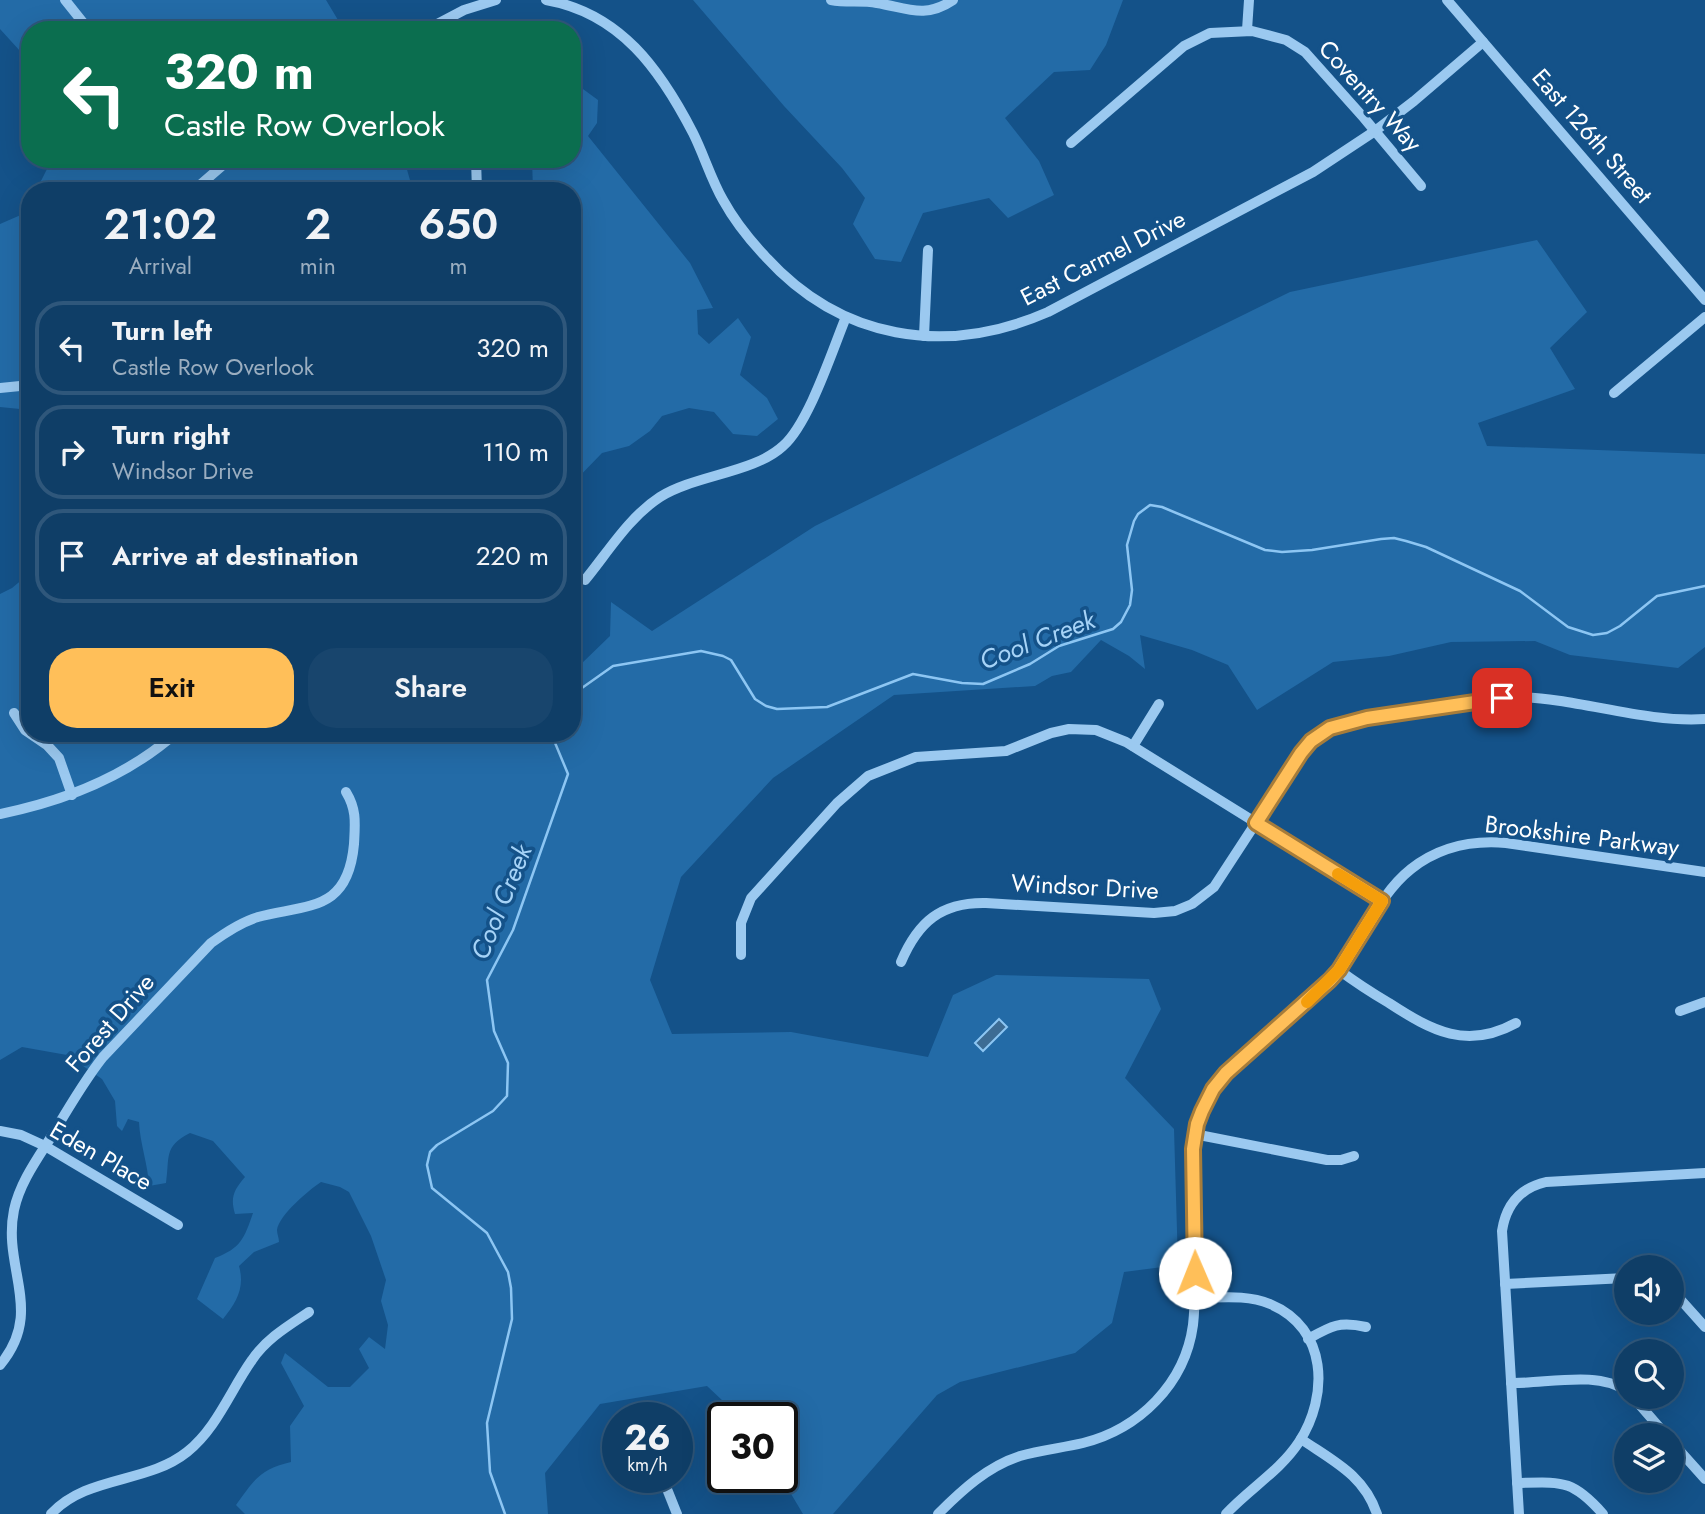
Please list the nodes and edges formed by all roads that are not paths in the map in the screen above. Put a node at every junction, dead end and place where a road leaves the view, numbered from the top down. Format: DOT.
graph roads {
  1 [pos="65,0"];
  2 [pos="496,0"];
  3 [pos="546,0"];
  4 [pos="831,0"];
  5 [pos="953,0"];
  6 [pos="1249,0"];
  7 [pos="1447,0"];
  8 [pos="82,21"];
  9 [pos="444,21"];
  10 [pos="1247,30"];
  11 [pos="1483,42"];
  12 [pos="1375,131"];
  13 [pos="1071,143"];
  14 [pos="220,168"];
  15 [pos="203,182"];
  16 [pos="1421,186"];
  17 [pos="928,250"];
  18 [pos="1705,300"];
  19 [pos="846,317"];
  20 [pos="1705,317"];
  21 [pos="924,336"];
  22 [pos="21,387"];
  23 [pos="0,388"];
  24 [pos="1614,393"];
  25 [pos="585,580"];
  26 [pos="1159,704"];
  27 [pos="14,713"];
  28 [pos="1705,719"];
  29 [pos="21,723"];
  30 [pos="41,742"];
  31 [pos="164,742"];
  32 [pos="1133,746"];
  33 [pos="346,792"];
  34 [pos="72,796"];
  35 [pos="0,814"];
  36 [pos="1256,823"];
  37 [pos="1705,872"];
  38 [pos="1382,901"];
  39 [pos="741,955"];
  40 [pos="901,962"];
  41 [pos="1339,970"];
  42 [pos="1705,1002"];
  43 [pos="1681,1011"];
  44 [pos="1517,1023"];
  45 [pos="0,1132"];
  46 [pos="1194,1135"];
  47 [pos="45,1146"];
  48 [pos="1354,1156"];
  49 [pos="1705,1173"];
  50 [pos="178,1225"];
  51 [pos="1614,1279"];
  52 [pos="1505,1284"];
  53 [pos="1195,1298"];
  54 [pos="1684,1304"];
  55 [pos="309,1312"];
  56 [pos="1366,1326"];
  57 [pos="1705,1327"];
  58 [pos="1308,1339"];
  59 [pos="0,1365"];
  60 [pos="1511,1383"];
  61 [pos="1614,1384"];
  62 [pos="1643,1409"];
  63 [pos="1656,1423"];
  64 [pos="1301,1439"];
  65 [pos="1684,1456"];
  66 [pos="1705,1479"];
  67 [pos="1517,1483"];
  68 [pos="669,1493"];
  69 [pos="51,1514"];
  70 [pos="677,1514"];
  71 [pos="938,1514"];
  72 [pos="1226,1514"];
  73 [pos="1377,1514"];
  74 [pos="1519,1514"];
  75 [pos="1603,1514"];
  1 -- 8 [label="street"];
  2 -- 9 [label="street"];
  3 -- 19 [label="street, East Carmel Drive"];
  4 -- 5 [label="street"];
  6 -- 10 [label="street"];
  7 -- 11 [label="street, East 126th Street"];
  10 -- 12 [label="street, Coventry Way"];
  10 -- 13 [label="street, Coventry Way"];
  11 -- 12 [label="street, East Carmel Drive"];
  11 -- 18 [label="street, East 126th Street"];
  12 -- 16 [label="street, Coventry Way"];
  12 -- 21 [label="street, East Carmel Drive"];
  14 -- 15 [label="street"];
  17 -- 21 [label="street"];
  19 -- 21 [label="street, East Carmel Drive"];
  19 -- 25 [label="street"];
  20 -- 24 [label="street"];
  22 -- 23 [label="street"];
  26 -- 32 [label="street"];
  27 -- 29 [label="street"];
  28 -- 36 [label="street, Windsor Drive"];
  30 -- 34 [label="street"];
  31 -- 34 [label="street"];
  32 -- 36 [label="street"];
  32 -- 39 [label="street"];
  33 -- 47 [label="street, Forest Drive"];
  34 -- 35 [label="street"];
  36 -- 38 [label="street"];
  36 -- 40 [label="street, Windsor Drive"];
  37 -- 38 [label="street, Brookshire Parkway"];
  38 -- 41 [label="street, Brookshire Parkway"];
  41 -- 44 [label="street"];
  41 -- 46 [label="street, Brookshire Parkway"];
  42 -- 43 [label="street"];
  45 -- 47 [label="street, Eden Place"];
  46 -- 48 [label="street"];
  46 -- 53 [label="street, Brookshire Parkway"];
  47 -- 50 [label="street, Eden Place"];
  47 -- 59 [label="street, Forest Drive"];
  49 -- 52 [label="street"];
  51 -- 52 [label="street"];
  52 -- 60 [label="street"];
  53 -- 58 [label="street"];
  53 -- 71 [label="street, Brookshire Parkway"];
  54 -- 57 [label="street"];
  55 -- 69 [label="street"];
  56 -- 58 [label="street"];
  58 -- 64 [label="street"];
  60 -- 61 [label="street"];
  60 -- 67 [label="street"];
  62 -- 63 [label="street"];
  64 -- 72 [label="street"];
  64 -- 73 [label="street"];
  65 -- 66 [label="street"];
  67 -- 74 [label="street"];
  67 -- 75 [label="street"];
  68 -- 70 [label="street"];
}
